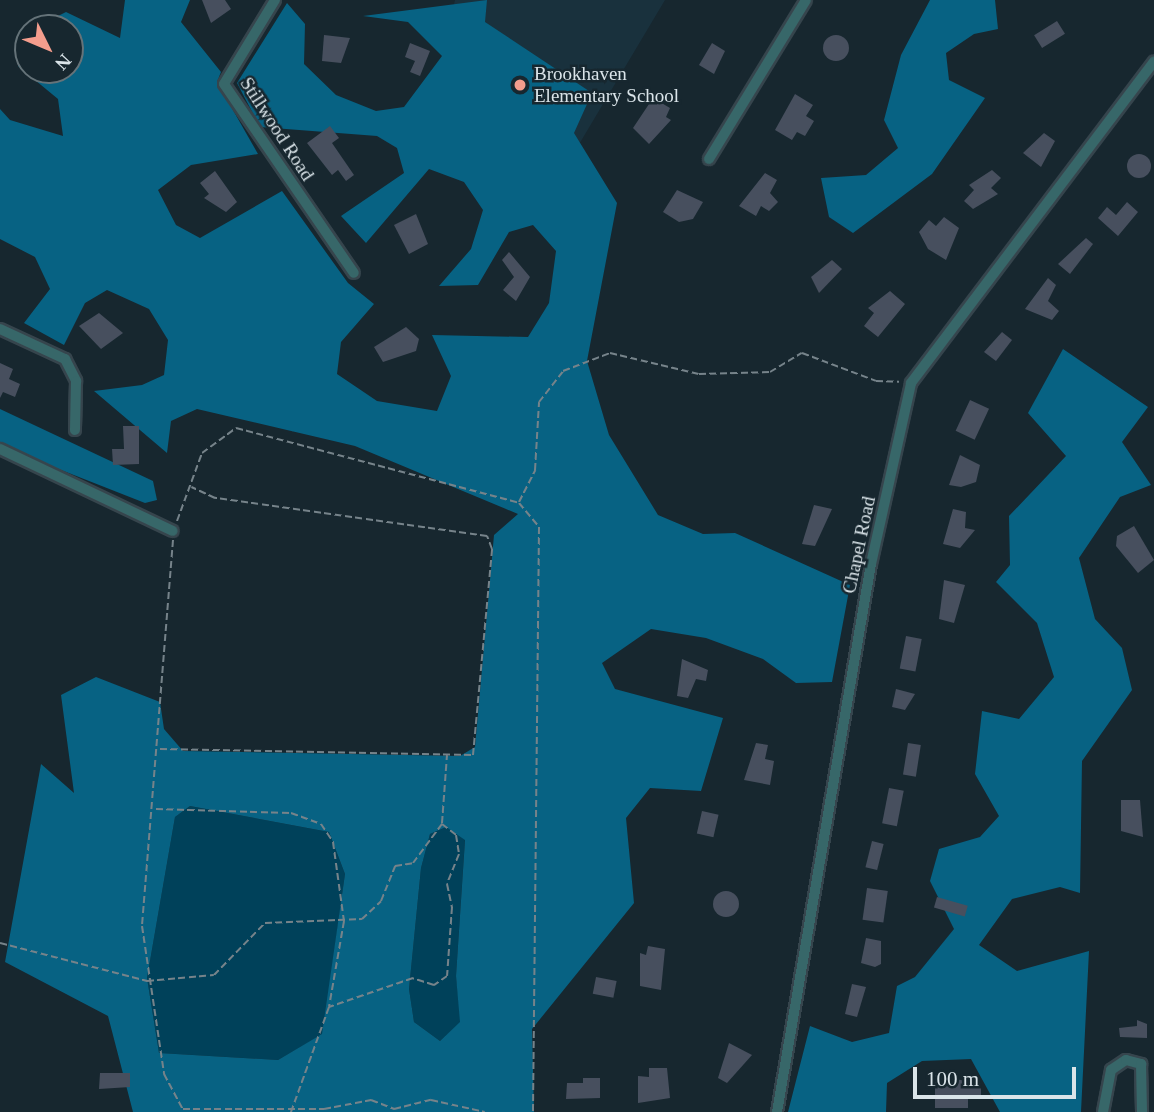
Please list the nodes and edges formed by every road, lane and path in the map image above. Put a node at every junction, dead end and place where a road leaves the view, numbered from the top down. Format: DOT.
graph roads {
  1 [pos="275,0"];
  2 [pos="806,0"];
  3 [pos="1154,62"];
  4 [pos="709,159"];
  5 [pos="354,273"];
  6 [pos="0,329"];
  7 [pos="911,383"];
  8 [pos="75,430"];
  9 [pos="0,449"];
  10 [pos="190,486"];
  11 [pos="519,503"];
  12 [pos="173,531"];
  13 [pos="159,749"];
  14 [pos="447,754"];
  15 [pos="155,809"];
  16 [pos="442,824"];
  17 [pos="344,921"];
  18 [pos="0,943"];
  19 [pos="147,981"];
  20 [pos="329,1007"];
  21 [pos="291,1110"];
  22 [pos="485,1112"];
  23 [pos="533,1112"];
  24 [pos="777,1112"];
  25 [pos="1103,1112"];
  26 [pos="1142,1112"];
  1 -- 5 [label="street, Stillwood Road"];
  2 -- 4 [label="street"];
  3 -- 7 [label="street, Chapel Road"];
  6 -- 8 [label="street"];
  7 -- 11 [label="path"];
  7 -- 24 [label="street, Chapel Road"];
  9 -- 12 [label="street"];
  10 -- 11 [label="path"];
  10 -- 12 [label="path"];
  10 -- 14 [label="path"];
  11 -- 23 [label="path"];
  12 -- 13 [label="path"];
  13 -- 14 [label="path"];
  13 -- 15 [label="path"];
  14 -- 16 [label="path"];
  15 -- 17 [label="path"];
  15 -- 19 [label="path"];
  16 -- 17 [label="path"];
  16 -- 20 [label="path"];
  17 -- 19 [label="path"];
  17 -- 20 [label="path"];
  18 -- 19 [label="path"];
  19 -- 21 [label="path"];
  20 -- 21 [label="path"];
  21 -- 22 [label="path"];
  25 -- 26 [label="street"];
}
